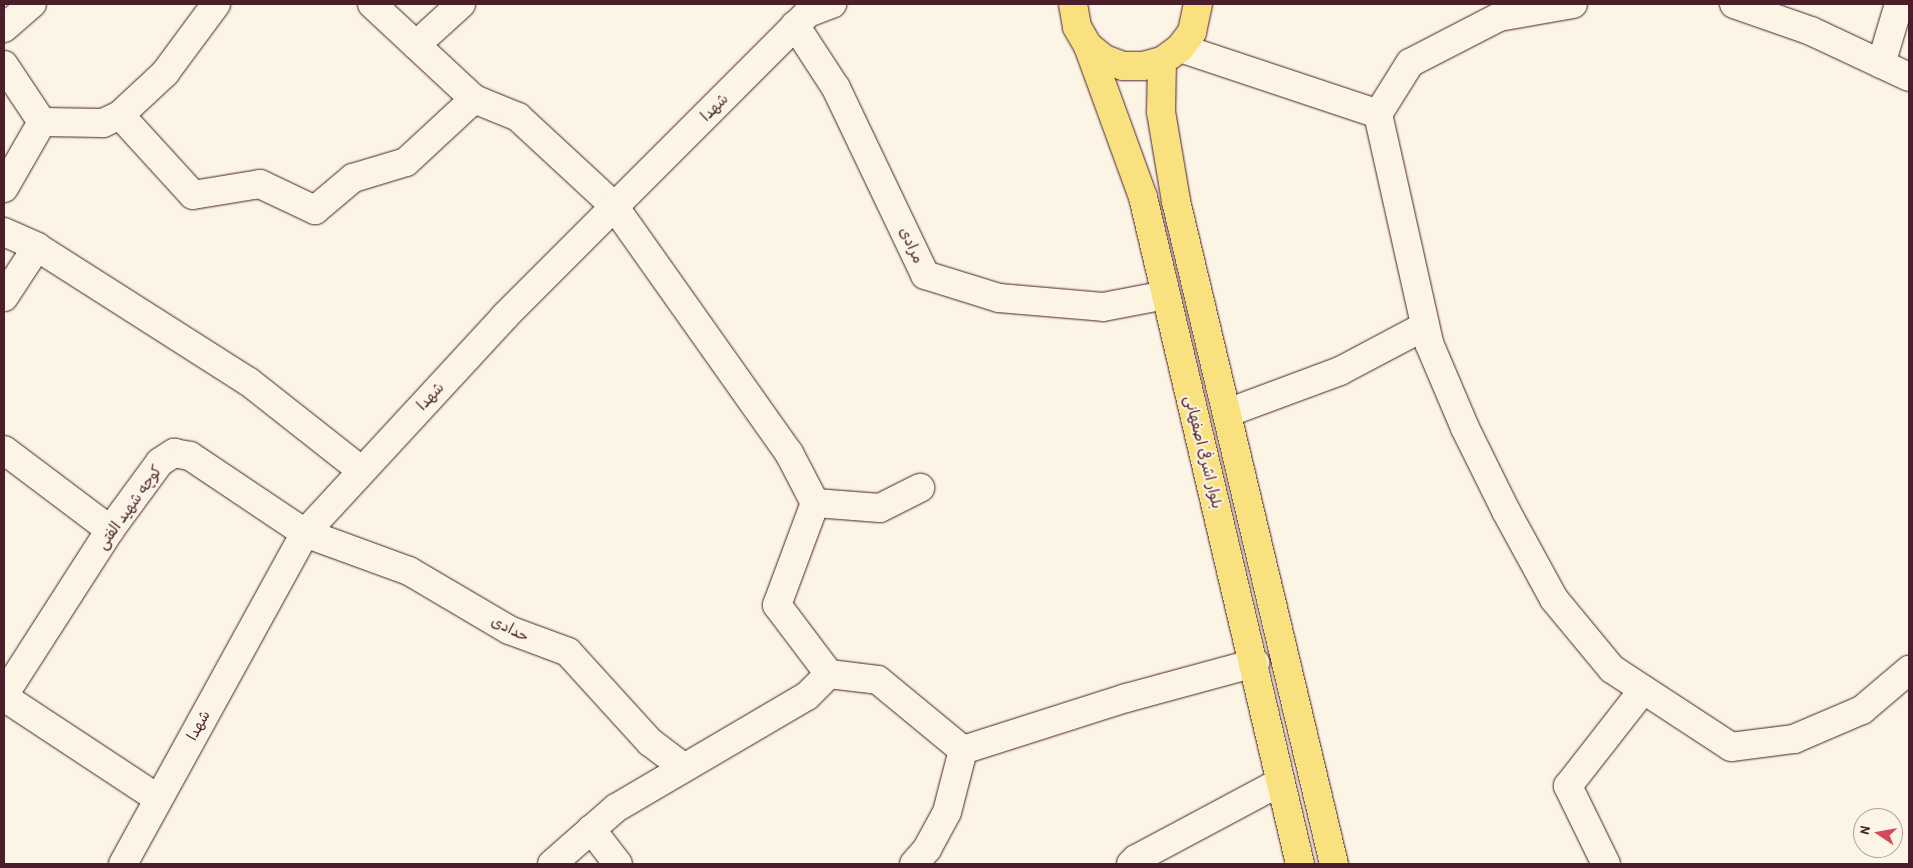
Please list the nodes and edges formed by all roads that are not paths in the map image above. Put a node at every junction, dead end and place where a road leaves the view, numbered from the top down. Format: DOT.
graph roads {
  1 [pos="32,4"];
  2 [pos="216,4"];
  3 [pos="372,4"];
  4 [pos="461,4"];
  5 [pos="832,4"];
  6 [pos="1198,4"];
  7 [pos="1573,4"];
  8 [pos="1899,4"];
  9 [pos="1069,5"];
  10 [pos="1749,6"];
  11 [pos="795,25"];
  12 [pos="4,28"];
  13 [pos="416,45"];
  14 [pos="1088,46"];
  15 [pos="1171,55"];
  16 [pos="1881,64"];
  17 [pos="4,65"];
  18 [pos="1909,77"];
  19 [pos="474,99"];
  20 [pos="1378,114"];
  21 [pos="120,115"];
  22 [pos="42,122"];
  23 [pos="4,188"];
  24 [pos="614,206"];
  25 [pos="4,232"];
  26 [pos="37,247"];
  27 [pos="1166,295"];
  28 [pos="4,296"];
  29 [pos="1425,326"];
  30 [pos="1226,413"];
  31 [pos="4,450"];
  32 [pos="361,470"];
  33 [pos="920,488"];
  34 [pos="815,503"];
  35 [pos="110,530"];
  36 [pos="305,533"];
  37 [pos="1255,663"];
  38 [pos="1909,670"];
  39 [pos="829,674"];
  40 [pos="1643,690"];
  41 [pos="4,696"];
  42 [pos="963,750"];
  43 [pos="683,767"];
  44 [pos="1280,782"];
  45 [pos="157,798"];
  46 [pos="592,829"];
  47 [pos="123,864"];
  48 [pos="552,864"];
  49 [pos="618,864"];
  50 [pos="914,864"];
  51 [pos="1131,864"];
  52 [pos="1300,864"];
  53 [pos="1334,864"];
  54 [pos="1606,864"];
  1 -- 12 [label="street"];
  2 -- 21 [label="street"];
  3 -- 13 [label="street"];
  4 -- 13 [label="street"];
  5 -- 11 [label="street, شهدا"];
  6 -- 15 [label="main road"];
  7 -- 20 [label="street"];
  8 -- 16 [label="street"];
  9 -- 14 [label="main road, بلوار اشرفی اصفهانی"];
  10 -- 16 [label="street"];
  11 -- 24 [label="street, شهدا"];
  11 -- 27 [label="street, مرادی"];
  13 -- 19 [label="street"];
  14 -- 15 [label="main road"];
  14 -- 27 [label="main road, بلوار اشرفی اصفهانی"];
  15 -- 20 [label="street"];
  15 -- 30 [label="main road, بلوار اشرفی اصفهانی"];
  16 -- 18 [label="street"];
  17 -- 22 [label="street"];
  19 -- 21 [label="street"];
  19 -- 24 [label="street"];
  20 -- 29 [label="street"];
  21 -- 22 [label="street"];
  22 -- 23 [label="street"];
  24 -- 32 [label="street, شهدا"];
  24 -- 34 [label="street"];
  25 -- 26 [label="street"];
  26 -- 28 [label="street"];
  26 -- 32 [label="street"];
  27 -- 37 [label="main road, بلوار اشرفی اصفهانی"];
  29 -- 30 [label="street"];
  29 -- 40 [label="street"];
  30 -- 53 [label="main road, بلوار اشرفی اصفهانی"];
  31 -- 35 [label="street"];
  32 -- 36 [label="street, شهدا"];
  33 -- 34 [label="street"];
  34 -- 39 [label="street"];
  35 -- 36 [label="street, کوچه شهید الفتی"];
  35 -- 41 [label="street, کوچه شهید الفتی"];
  36 -- 43 [label="street, حدادی"];
  36 -- 45 [label="street, شهدا"];
  37 -- 42 [label="street"];
  37 -- 44 [label="main road, بلوار اشرفی اصفهانی"];
  38 -- 40 [label="street"];
  39 -- 42 [label="street"];
  39 -- 43 [label="street"];
  40 -- 54 [label="street"];
  41 -- 45 [label="street"];
  42 -- 50 [label="street"];
  43 -- 46 [label="street"];
  44 -- 51 [label="street"];
  44 -- 52 [label="main road, بلوار اشرفی اصفهانی"];
  45 -- 47 [label="street, شهدا"];
  46 -- 48 [label="street"];
  46 -- 49 [label="street"];
}
